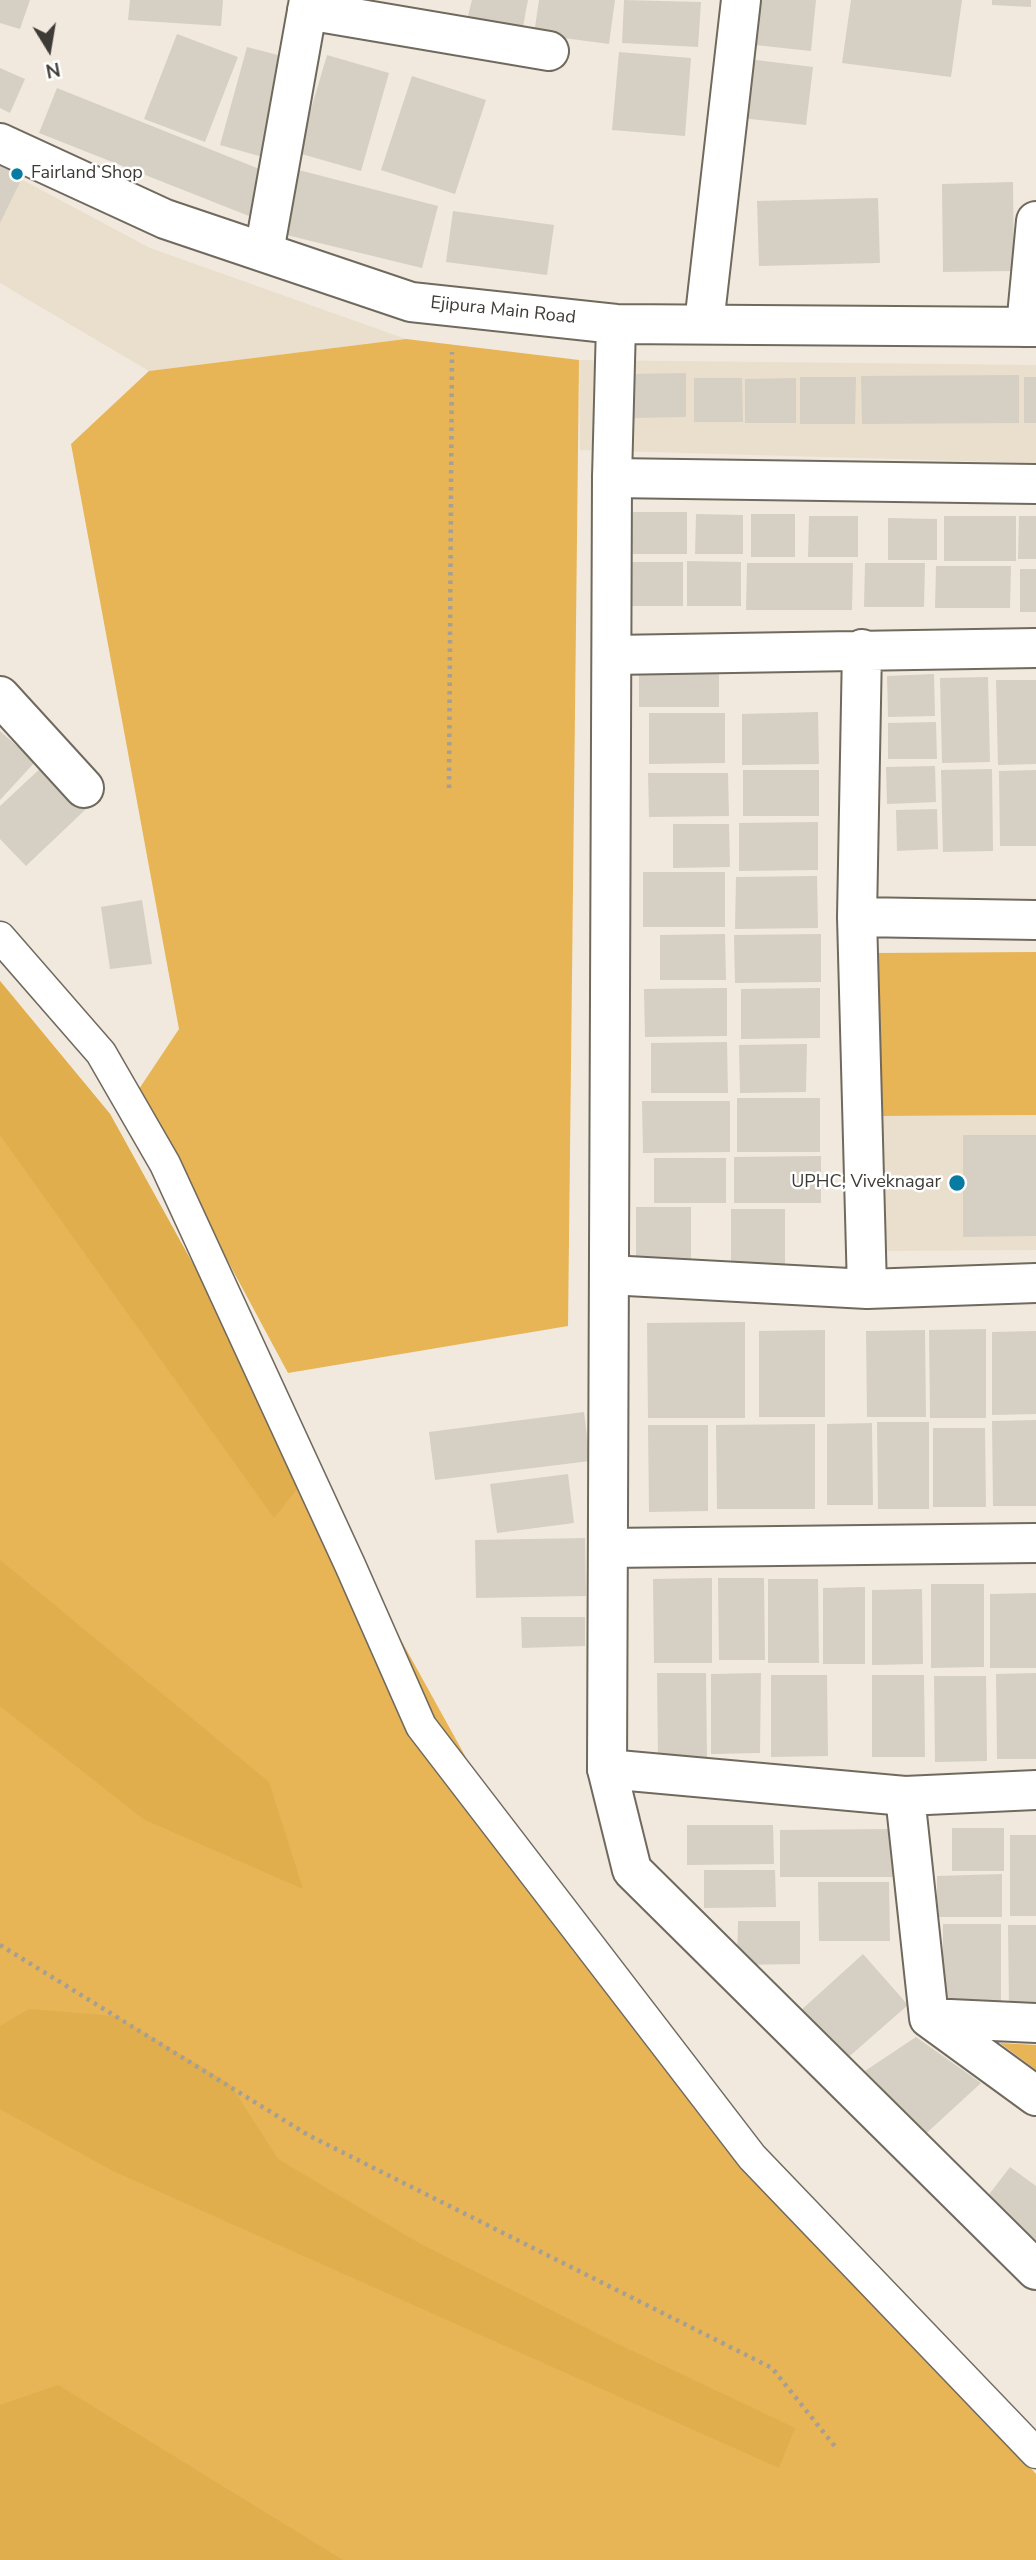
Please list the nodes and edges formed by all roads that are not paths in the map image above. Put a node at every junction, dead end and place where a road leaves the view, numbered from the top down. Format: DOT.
graph roads {
  1 [pos="741,0"];
  2 [pos="308,5"];
  3 [pos="550,51"];
  4 [pos="0,143"];
  5 [pos="1036,221"];
  6 [pos="264,252"];
  7 [pos="616,324"];
  8 [pos="704,324"];
  9 [pos="1031,327"];
  10 [pos="612,478"];
  11 [pos="1036,484"];
  12 [pos="1036,648"];
  13 [pos="862,649"];
  14 [pos="612,655"];
  15 [pos="0,696"];
  16 [pos="84,788"];
  17 [pos="857,916"];
  18 [pos="1036,920"];
  19 [pos="0,937"];
  20 [pos="609,1275"];
  21 [pos="1036,1283"];
  22 [pos="867,1289"];
  23 [pos="1036,1543"];
  24 [pos="608,1548"];
  25 [pos="607,1769"];
  26 [pos="1036,1790"];
  27 [pos="905,1796"];
  28 [pos="929,2018"];
  29 [pos="1036,2023"];
  30 [pos="1036,2096"];
  31 [pos="1036,2270"];
  32 [pos="1036,2453"];
  1 -- 8 [label="street"];
  2 -- 3 [label="street"];
  2 -- 6 [label="street"];
  4 -- 6 [label="street, Ejipura Main Road"];
  5 -- 9 [label="street"];
  6 -- 7 [label="street, Ejipura Main Road"];
  7 -- 8 [label="street, Ejipura Main Road"];
  7 -- 10 [label="street"];
  8 -- 9 [label="street, Ejipura Main Road"];
  10 -- 11 [label="street"];
  10 -- 14 [label="street"];
  12 -- 13 [label="street"];
  13 -- 14 [label="street"];
  13 -- 17 [label="street"];
  14 -- 20 [label="street"];
  15 -- 16 [label="street"];
  17 -- 18 [label="street"];
  17 -- 22 [label="street"];
  19 -- 32 [label="lane"];
  20 -- 22 [label="street"];
  20 -- 24 [label="street"];
  21 -- 22 [label="street"];
  23 -- 24 [label="street"];
  24 -- 25 [label="street"];
  25 -- 27 [label="street"];
  25 -- 31 [label="street"];
  26 -- 27 [label="street"];
  27 -- 28 [label="street"];
  28 -- 29 [label="street"];
  28 -- 30 [label="street"];
}
